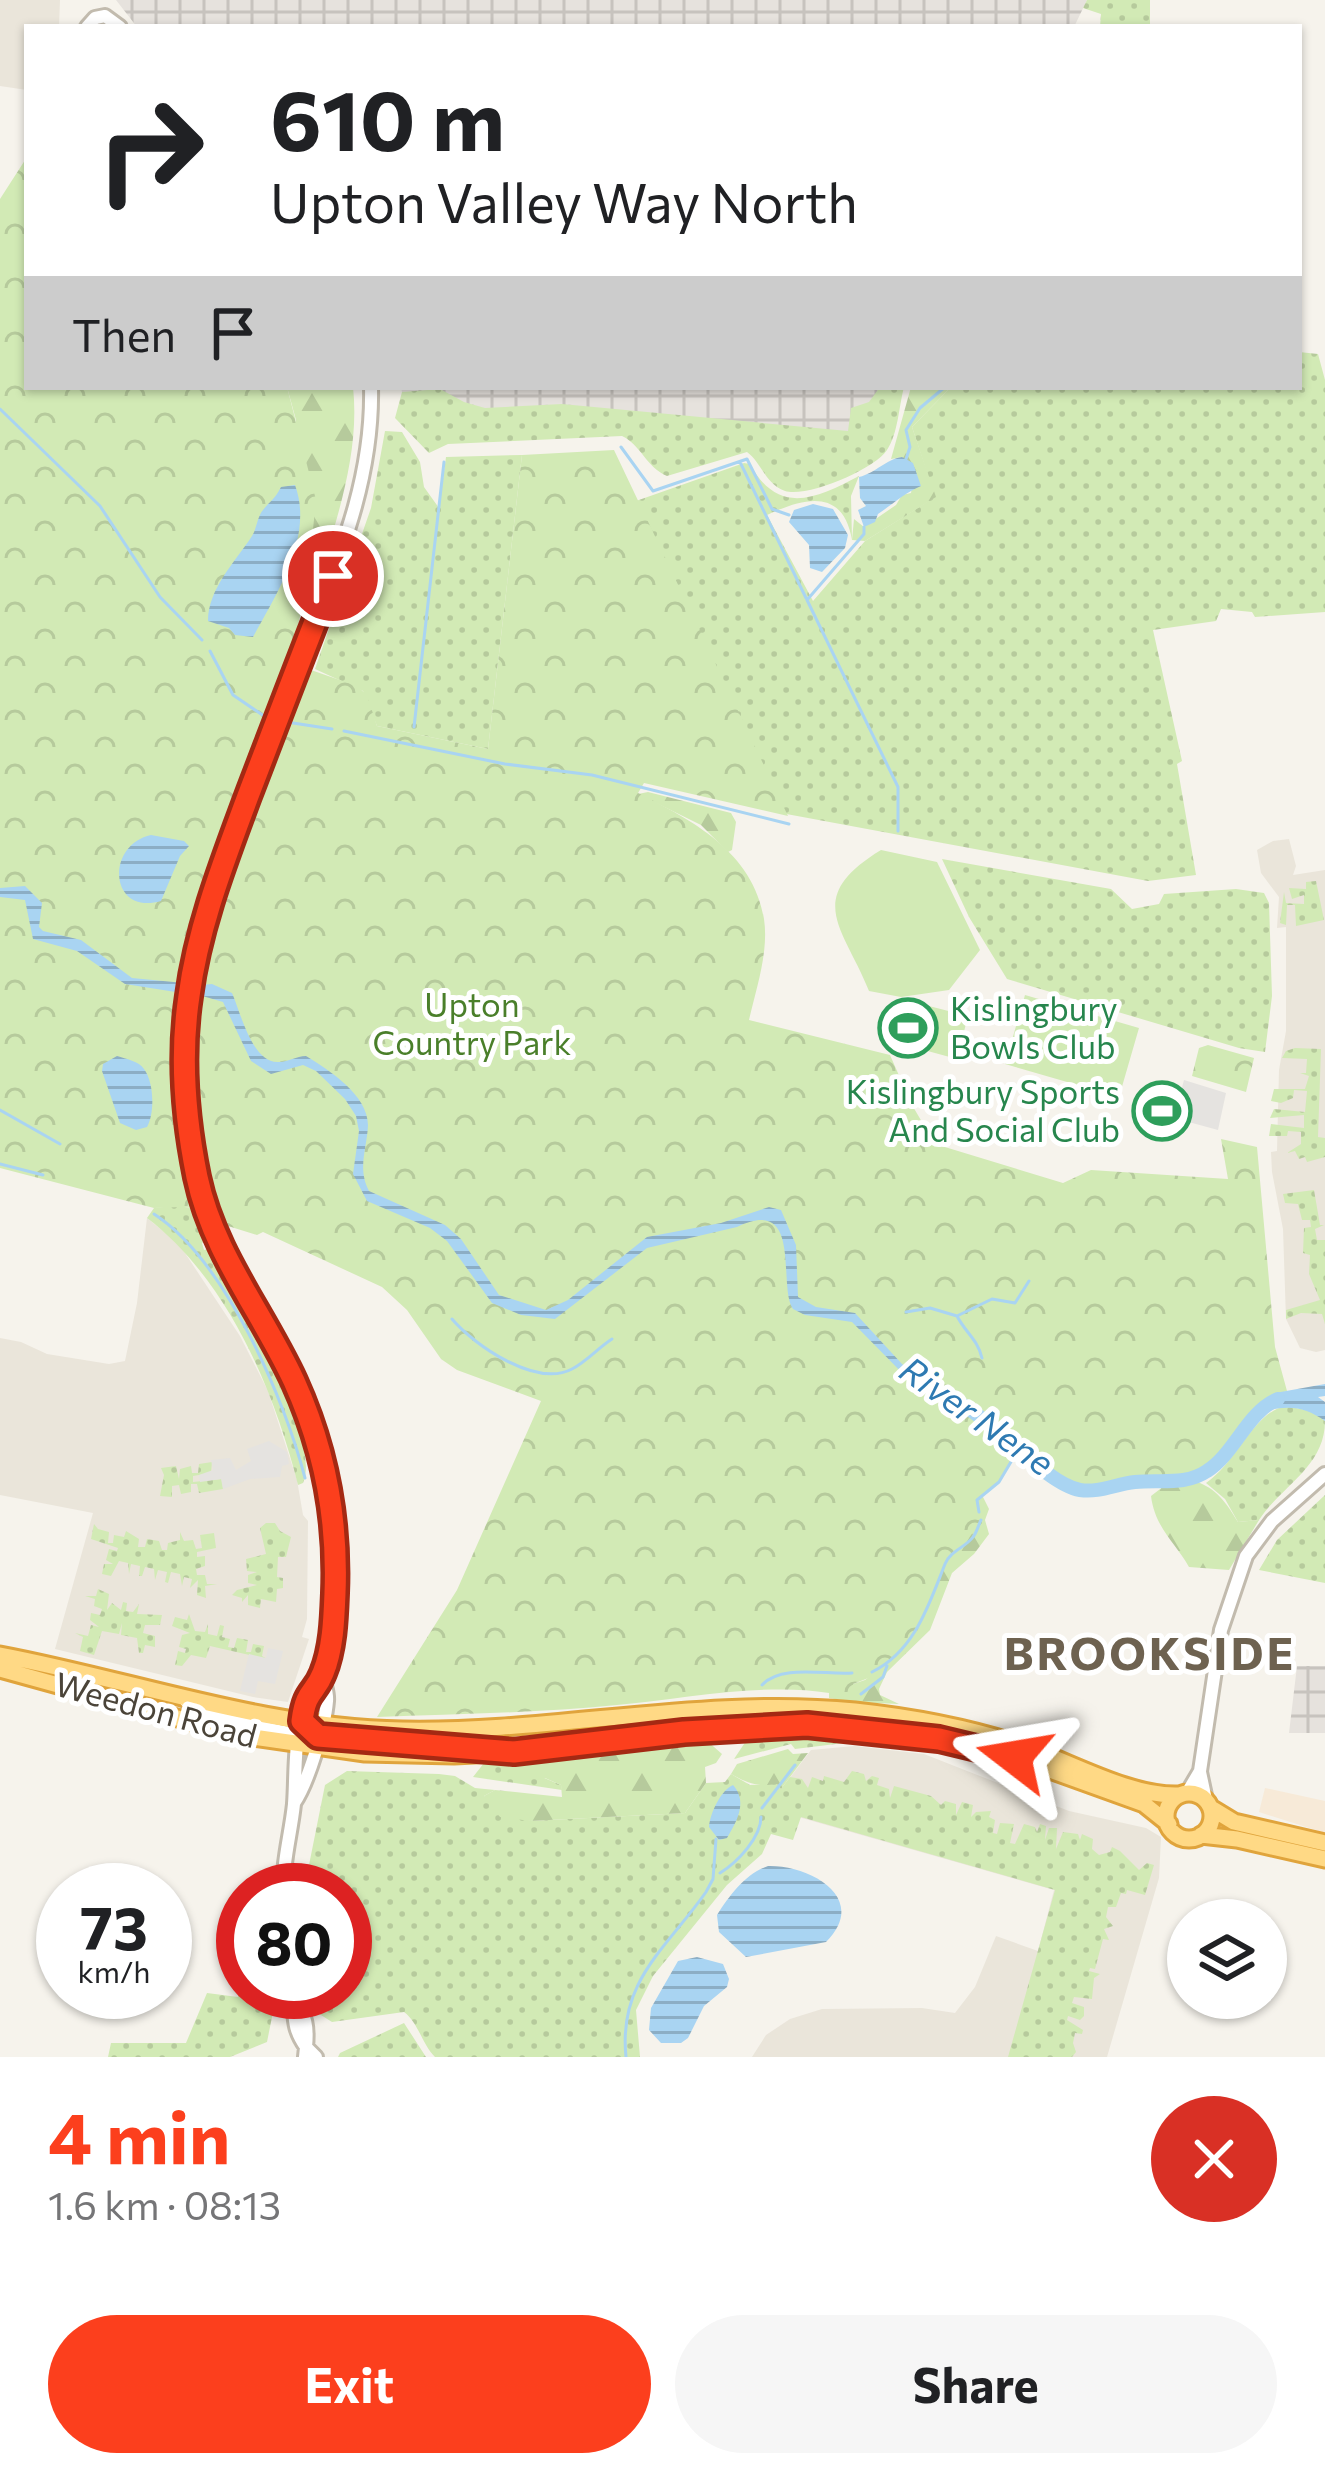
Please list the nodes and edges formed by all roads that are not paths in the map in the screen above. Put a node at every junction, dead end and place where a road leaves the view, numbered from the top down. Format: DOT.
graph roads {
  1 [pos="103,0"];
  2 [pos="89,24"];
  3 [pos="117,24"];
  4 [pos="371,390"];
  5 [pos="1325,1474"];
  6 [pos="0,1655"];
  7 [pos="0,1669"];
  8 [pos="322,1677"];
  9 [pos="309,1735"];
  10 [pos="1200,1771"];
  11 [pos="1183,1794"];
  12 [pos="1208,1804"];
  13 [pos="1168,1825"];
  14 [pos="1201,1835"];
  15 [pos="1325,1843"];
  16 [pos="1325,1859"];
  17 [pos="283,1863"];
  18 [pos="306,2019"];
  19 [pos="309,2054"];
  1 -- 2 [label="street"];
  2 -- 3 [label="street"];
  4 -- 8 [label="street"];
  5 -- 10 [label="street"];
  6 -- 9 [label="highway, Weedon Road"];
  7 -- 9 [label="highway, Weedon Road"];
  8 -- 9 [label="street"];
  8 -- 9 [label="street"];
  9 -- 11 [label="highway, Weedon Road"];
  9 -- 13 [label="highway, Weedon Road"];
  9 -- 17 [label="street"];
  10 -- 11 [label="street"];
  10 -- 12 [label="street"];
  11 -- 12 [label="highway"];
  11 -- 13 [label="highway"];
  12 -- 14 [label="highway"];
  12 -- 15 [label="highway"];
  13 -- 14 [label="highway"];
  14 -- 16 [label="highway"];
  18 -- 19 [label="street"];
}
